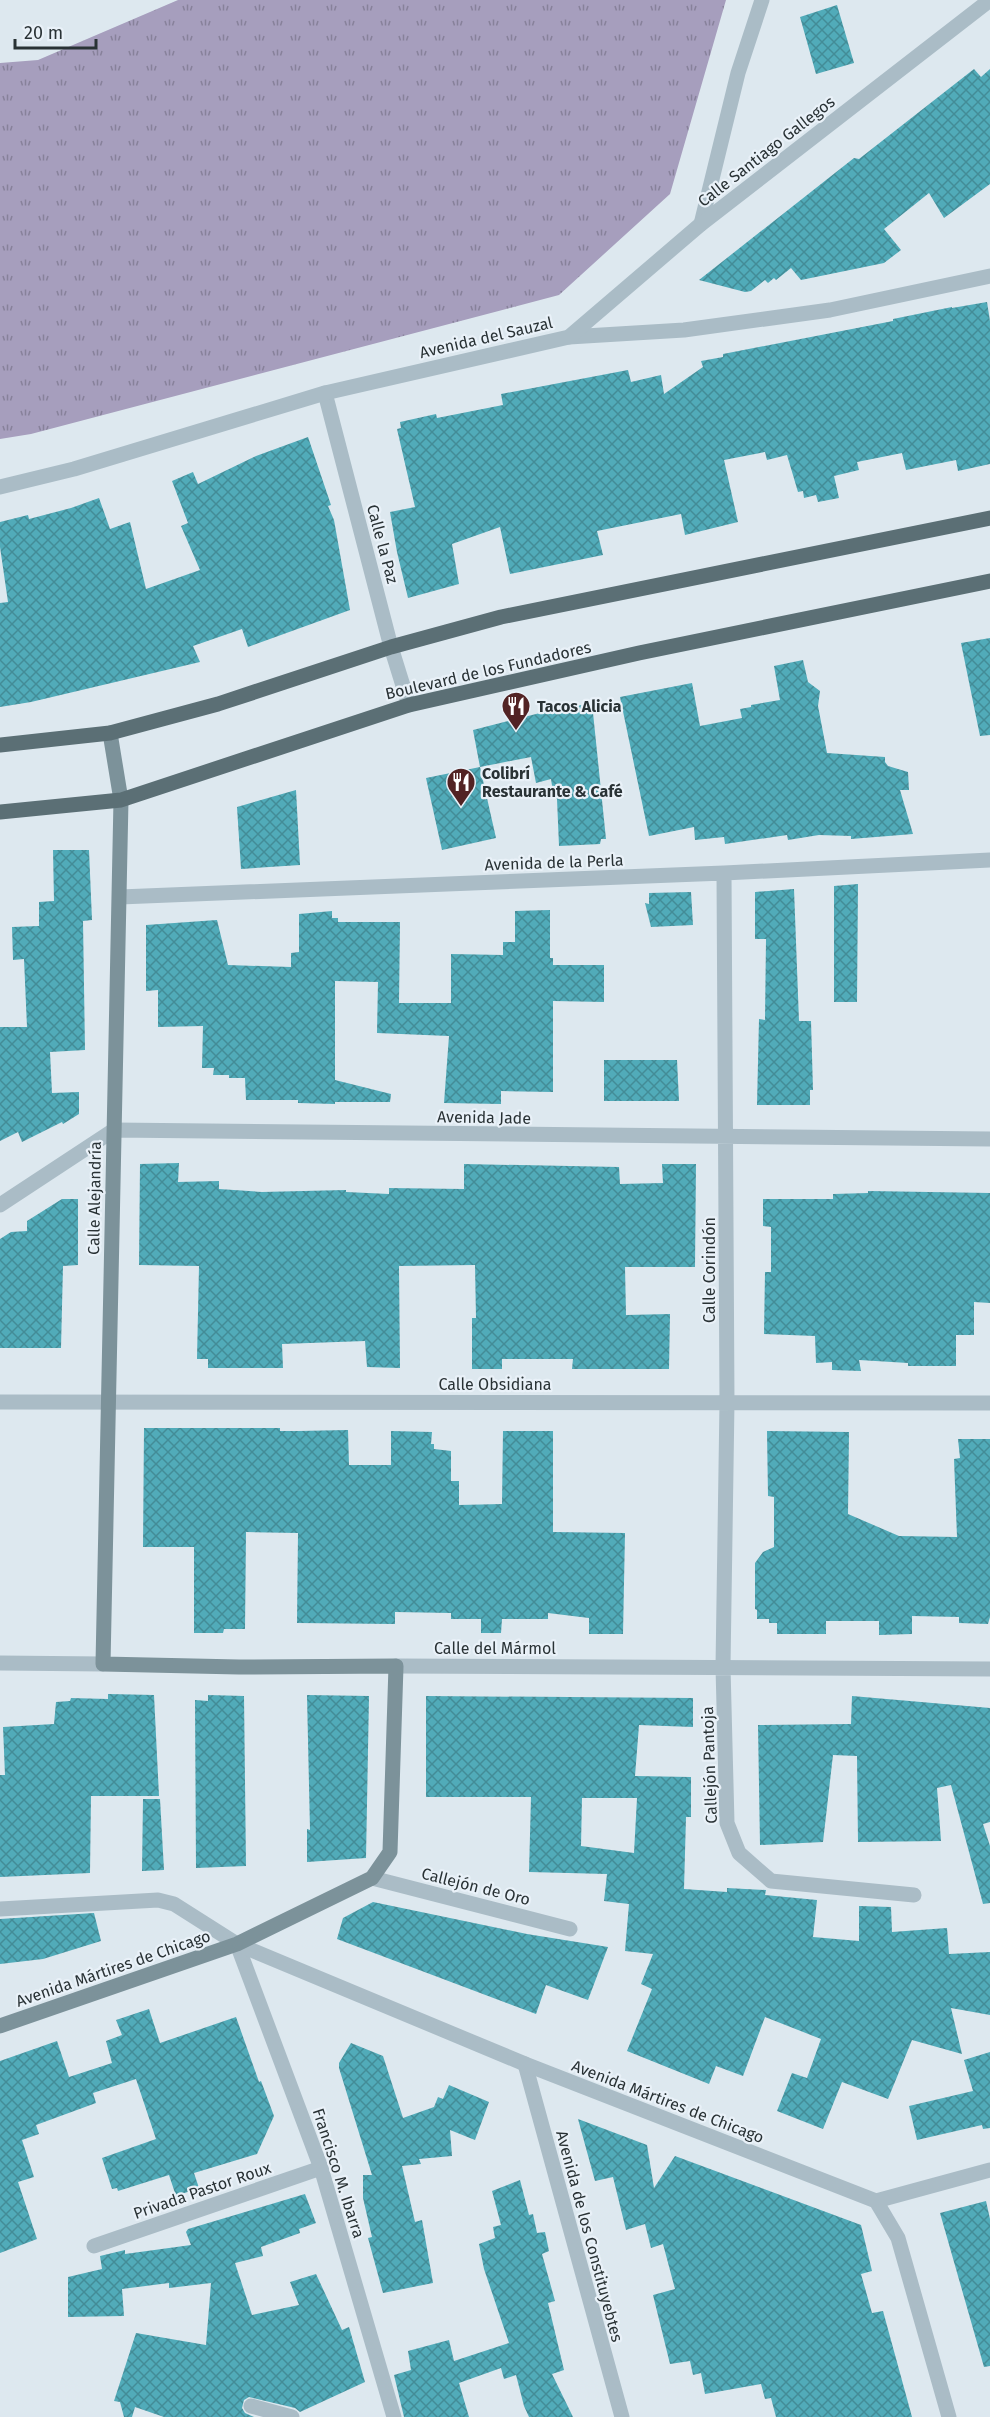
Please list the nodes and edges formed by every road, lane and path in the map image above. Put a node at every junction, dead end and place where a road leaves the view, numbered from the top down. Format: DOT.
graph roads {
  1 [pos="762,0"];
  2 [pos="990,0"];
  3 [pos="701,224"];
  4 [pos="990,276"];
  5 [pos="569,337"];
  6 [pos="325,393"];
  7 [pos="0,487"];
  8 [pos="990,518"];
  9 [pos="990,581"];
  10 [pos="392,647"];
  11 [pos="409,705"];
  12 [pos="110,734"];
  13 [pos="0,745"];
  14 [pos="121,800"];
  15 [pos="0,812"];
  16 [pos="990,860"];
  17 [pos="724,873"];
  18 [pos="120,897"];
  19 [pos="114,1130"];
  20 [pos="726,1138"];
  21 [pos="990,1139"];
  22 [pos="0,1205"];
  23 [pos="0,1402"];
  24 [pos="727,1402"];
  25 [pos="108,1403"];
  26 [pos="990,1403"];
  27 [pos="0,1663"];
  28 [pos="103,1664"];
  29 [pos="396,1666"];
  30 [pos="723,1667"];
  31 [pos="990,1669"];
  32 [pos="372,1878"];
  33 [pos="914,1895"];
  34 [pos="0,1909"];
  35 [pos="570,1929"];
  36 [pos="237,1944"];
  37 [pos="0,2026"];
  38 [pos="525,2064"];
  39 [pos="321,2168"];
  40 [pos="990,2170"];
  41 [pos="876,2201"];
  42 [pos="94,2246"];
  43 [pos="251,2406"];
  44 [pos="292,2417"];
  45 [pos="394,2417"];
  46 [pos="622,2417"];
  47 [pos="949,2417"];
  1 -- 3 [label="street"];
  2 -- 3 [label="street, Calle Santiago Gallegos"];
  3 -- 5 [label="street, Calle Santiago Gallegos"];
  4 -- 5 [label="street, Avenida del Sauzal"];
  5 -- 6 [label="street, Avenida del Sauzal"];
  6 -- 7 [label="street, Avenida del Sauzal"];
  6 -- 10 [label="street, Calle la Paz"];
  8 -- 10 [label="main road"];
  9 -- 11 [label="main road, Boulevard de los Fundadores"];
  10 -- 11 [label="street, Calle la Paz"];
  10 -- 12 [label="main road"];
  11 -- 14 [label="main road, Boulevard de los Fundadores"];
  12 -- 13 [label="main road"];
  12 -- 14 [label="main road, Calle Alejandría"];
  14 -- 15 [label="main road, Boulevard de los Fundadores"];
  14 -- 18 [label="main road, Calle Alejandría"];
  16 -- 17 [label="street, Avenida de la Perla"];
  17 -- 18 [label="street, Avenida de la Perla"];
  17 -- 20 [label="street, Calle Corindón"];
  18 -- 19 [label="main road, Calle Alejandría"];
  19 -- 20 [label="street, Avenida Jade"];
  19 -- 22 [label="street"];
  19 -- 25 [label="main road, Calle Alejandría"];
  20 -- 21 [label="street, Avenida Jade"];
  20 -- 24 [label="street, Calle Corindón"];
  23 -- 25 [label="street, Calle Obsidiana"];
  24 -- 25 [label="street, Calle Obsidiana"];
  24 -- 26 [label="street, Calle Obsidiana"];
  24 -- 30 [label="street, Calle Corindón"];
  25 -- 28 [label="main road, Calle Alejandría"];
  27 -- 28 [label="street, Calle del Mármol"];
  28 -- 29 [label="main road, Calle del Mármol"];
  29 -- 30 [label="street, Calle del Mármol"];
  29 -- 32 [label="main road, Avenida Mártires de Chicago"];
  30 -- 31 [label="street, Calle del Mármol"];
  30 -- 33 [label="street, Callejón Pantoja"];
  32 -- 35 [label="street, Callejón de Oro"];
  32 -- 36 [label="main road, Avenida Mártires de Chicago"];
  34 -- 36 [label="street"];
  36 -- 37 [label="main road, Avenida Mártires de Chicago"];
  36 -- 38 [label="street, Avenida Mártires de Chicago"];
  36 -- 39 [label="street, Francisco M. Ibarra"];
  38 -- 41 [label="street, Avenida Mártires de Chicago"];
  38 -- 46 [label="street, Avenida de los Constituyebtes"];
  39 -- 42 [label="street, Privada Pastor Roux"];
  39 -- 45 [label="street, Francisco M. Ibarra"];
  40 -- 41 [label="street"];
  41 -- 47 [label="street"];
  43 -- 44 [label="street"];
}
